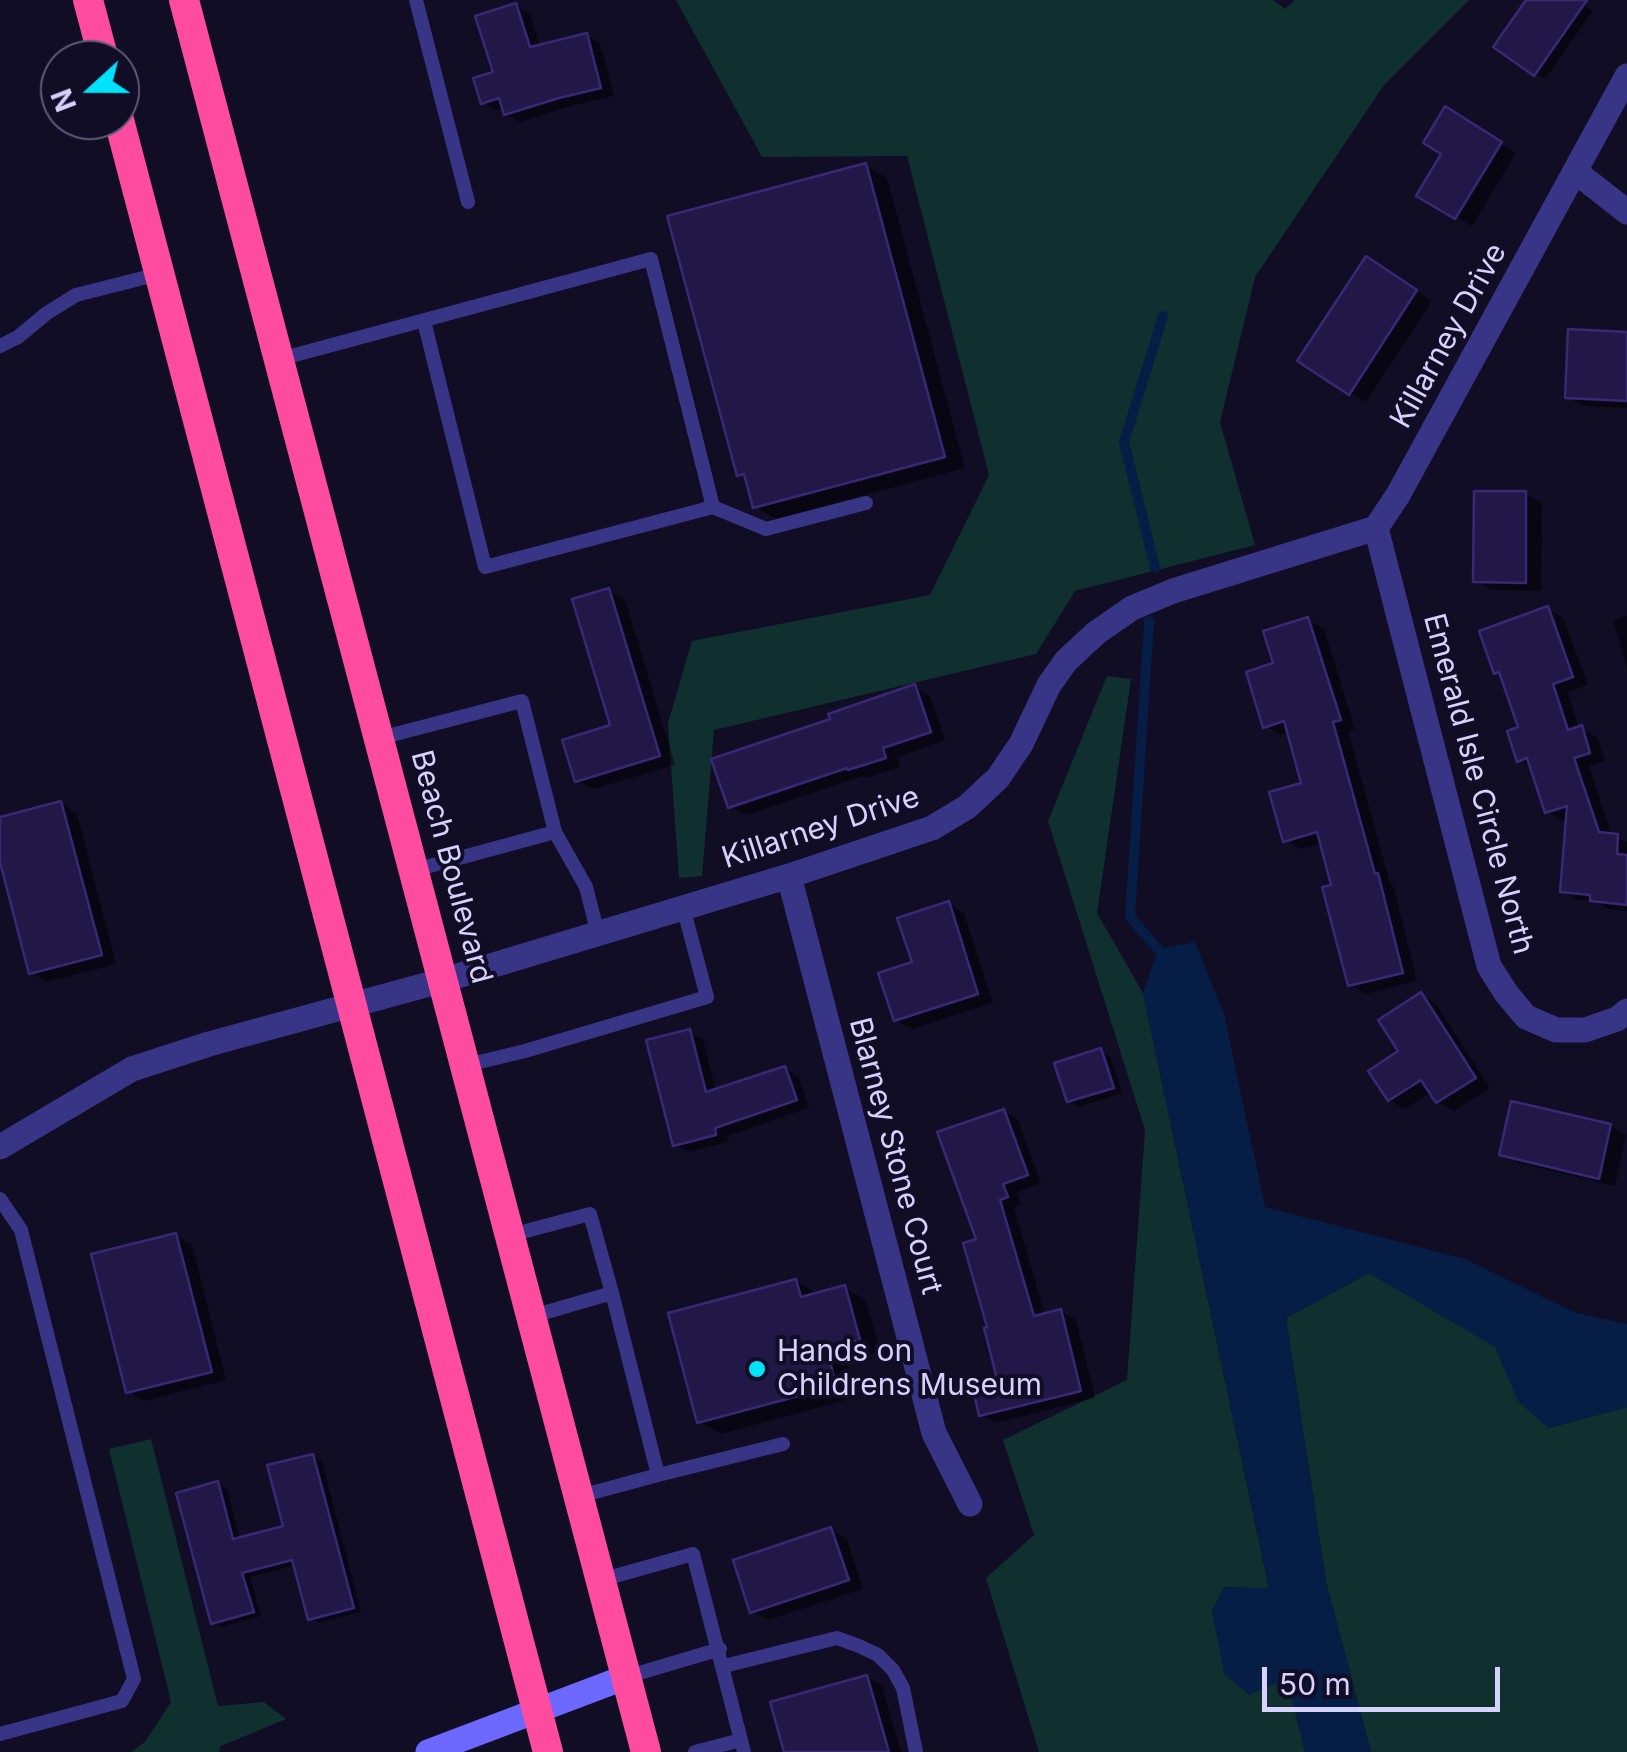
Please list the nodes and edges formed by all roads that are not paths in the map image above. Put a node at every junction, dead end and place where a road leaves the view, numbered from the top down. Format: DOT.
graph roads {
  1 [pos="88,0"];
  2 [pos="184,0"];
  3 [pos="416,0"];
  4 [pos="99,40"];
  5 [pos="1627,76"];
  6 [pos="124,140"];
  7 [pos="1576,172"];
  8 [pos="468,202"];
  9 [pos="1627,212"];
  10 [pos="159,274"];
  11 [pos="424,320"];
  12 [pos="0,346"];
  13 [pos="280,360"];
  14 [pos="866,503"];
  15 [pos="713,508"];
  16 [pos="1376,528"];
  17 [pos="380,738"];
  18 [pos="556,832"];
  19 [pos="415,870"];
  20 [pos="789,876"];
  21 [pos="683,907"];
  22 [pos="598,934"];
  23 [pos="444,980"];
  24 [pos="352,1005"];
  25 [pos="1627,1011"];
  26 [pos="467,1065"];
  27 [pos="0,1147"];
  28 [pos="0,1200"];
  29 [pos="511,1235"];
  30 [pos="612,1293"];
  31 [pos="533,1316"];
  32 [pos="784,1444"];
  33 [pos="658,1475"];
  34 [pos="580,1496"];
  35 [pos="970,1504"];
  36 [pos="601,1580"];
  37 [pos="720,1650"];
  38 [pos="724,1666"];
  39 [pos="626,1677"];
  40 [pos="538,1712"];
  41 [pos="0,1734"];
  42 [pos="743,1746"];
  43 [pos="428,1752"];
  44 [pos="548,1752"];
  45 [pos="646,1752"];
  46 [pos="695,1752"];
  47 [pos="916,1752"];
  1 -- 4 [label="highway"];
  2 -- 13 [label="highway, Beach Boulevard"];
  3 -- 8 [label="lane"];
  5 -- 7 [label="street, Killarney Drive"];
  6 -- 10 [label="highway"];
  7 -- 9 [label="street"];
  7 -- 16 [label="street, Killarney Drive"];
  10 -- 12 [label="lane"];
  10 -- 24 [label="highway"];
  11 -- 13 [label="lane"];
  11 -- 15 [label="lane"];
  11 -- 15 [label="lane"];
  13 -- 17 [label="highway, Beach Boulevard"];
  14 -- 15 [label="lane"];
  16 -- 20 [label="street, Killarney Drive"];
  16 -- 25 [label="street, Emerald Isle Circle North"];
  17 -- 18 [label="lane"];
  17 -- 19 [label="highway, Beach Boulevard"];
  18 -- 19 [label="lane"];
  18 -- 22 [label="lane"];
  19 -- 23 [label="highway, Beach Boulevard"];
  20 -- 21 [label="street, Killarney Drive"];
  20 -- 35 [label="street, Blarney Stone Court"];
  21 -- 22 [label="street, Killarney Drive"];
  21 -- 26 [label="lane"];
  22 -- 23 [label="street, Killarney Drive"];
  23 -- 24 [label="street, Killarney Drive"];
  23 -- 26 [label="highway, Beach Boulevard"];
  24 -- 27 [label="street, Killarney Drive"];
  24 -- 40 [label="highway"];
  26 -- 29 [label="highway, Beach Boulevard"];
  28 -- 41 [label="lane"];
  29 -- 30 [label="lane"];
  29 -- 31 [label="highway, Beach Boulevard"];
  30 -- 31 [label="lane"];
  30 -- 33 [label="lane"];
  31 -- 34 [label="highway, Beach Boulevard"];
  32 -- 33 [label="lane"];
  33 -- 34 [label="lane"];
  34 -- 36 [label="highway, Beach Boulevard"];
  36 -- 37 [label="lane"];
  36 -- 39 [label="highway, Beach Boulevard"];
  37 -- 38 [label="lane"];
  37 -- 39 [label="lane"];
  38 -- 42 [label="lane"];
  38 -- 47 [label="lane"];
  39 -- 40 [label="street"];
  39 -- 45 [label="highway, Beach Boulevard"];
  40 -- 43 [label="street"];
  40 -- 44 [label="highway"];
  42 -- 46 [label="lane"];
}
